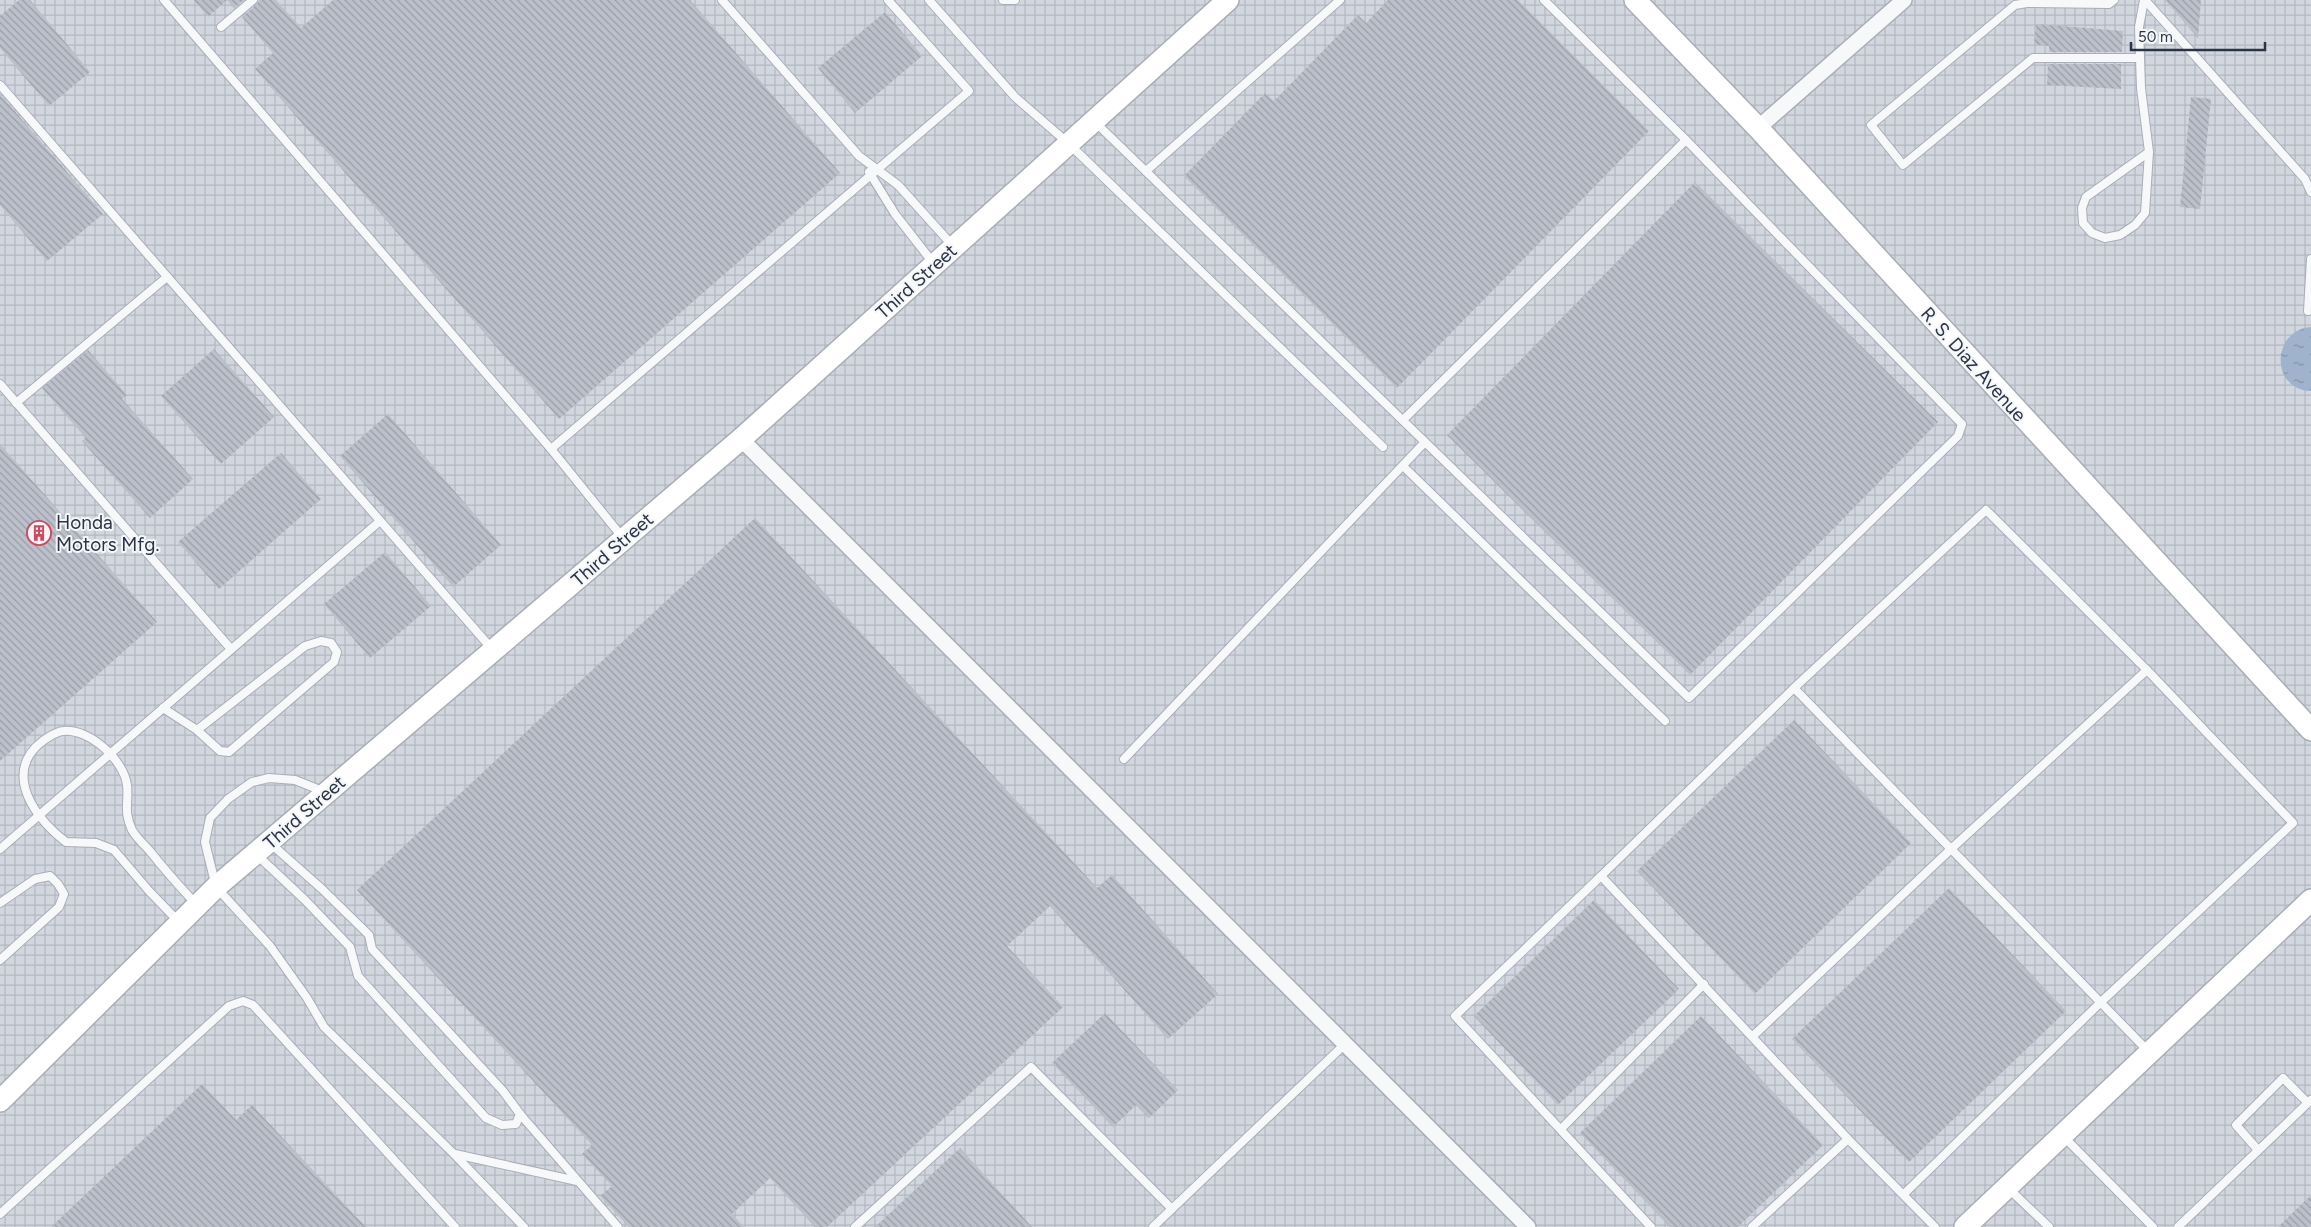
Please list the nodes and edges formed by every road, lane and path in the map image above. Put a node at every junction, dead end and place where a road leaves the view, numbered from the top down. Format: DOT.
graph roads {
  1 [pos="164,0"];
  2 [pos="253,0"];
  3 [pos="722,0"];
  4 [pos="888,0"];
  5 [pos="929,0"];
  6 [pos="1003,0"];
  7 [pos="1015,0"];
  8 [pos="1228,0"];
  9 [pos="1340,0"];
  10 [pos="1544,0"];
  11 [pos="1635,0"];
  12 [pos="1904,0"];
  13 [pos="2114,0"];
  14 [pos="2145,0"];
  15 [pos="221,27"];
  16 [pos="2140,58"];
  17 [pos="0,86"];
  18 [pos="1094,120"];
  19 [pos="1758,128"];
  20 [pos="1686,140"];
  21 [pos="1068,143"];
  22 [pos="2149,152"];
  23 [pos="1146,171"];
  24 [pos="874,172"];
  25 [pos="2311,192"];
  26 [pos="954,246"];
  27 [pos="2311,259"];
  28 [pos="934,264"];
  29 [pos="167,277"];
  30 [pos="2308,311"];
  31 [pos="0,384"];
  32 [pos="16,402"];
  33 [pos="1402,420"];
  34 [pos="741,439"];
  35 [pos="1425,442"];
  36 [pos="1383,447"];
  37 [pos="552,449"];
  38 [pos="1403,466"];
  39 [pos="380,521"];
  40 [pos="624,539"];
  41 [pos="231,649"];
  42 [pos="493,651"];
  43 [pos="2147,670"];
  44 [pos="1794,688"];
  45 [pos="163,708"];
  46 [pos="1665,721"];
  47 [pos="198,730"];
  48 [pos="2311,730"];
  49 [pos="111,753"];
  50 [pos="1124,759"];
  51 [pos="327,793"];
  52 [pos="37,817"];
  53 [pos="263,848"];
  54 [pos="0,849"];
  55 [pos="1951,849"];
  56 [pos="1601,876"];
  57 [pos="216,887"];
  58 [pos="2311,900"];
  59 [pos="0,903"];
  60 [pos="198,906"];
  61 [pos="180,923"];
  62 [pos="0,960"];
  63 [pos="1704,984"];
  64 [pos="2101,1002"];
  65 [pos="1753,1036"];
  66 [pos="1345,1044"];
  67 [pos="2150,1052"];
  68 [pos="0,1101"];
  69 [pos="2310,1102"];
  70 [pos="520,1114"];
  71 [pos="1561,1129"];
  72 [pos="2062,1134"];
  73 [pos="1848,1139"];
  74 [pos="2258,1150"];
  75 [pos="454,1154"];
  76 [pos="577,1181"];
  77 [pos="2008,1187"];
  78 [pos="1904,1194"];
  79 [pos="1172,1208"];
  80 [pos="0,1214"];
  81 [pos="455,1227"];
  82 [pos="524,1227"];
  83 [pos="618,1227"];
  84 [pos="855,1227"];
  85 [pos="1152,1227"];
  86 [pos="1528,1227"];
  87 [pos="1651,1227"];
  88 [pos="1752,1227"];
  89 [pos="1935,1227"];
  90 [pos="1965,1227"];
  91 [pos="2050,1227"];
  92 [pos="2153,1227"];
  93 [pos="2178,1227"];
  1 -- 37 [label="lane"];
  2 -- 15 [label="lane"];
  3 -- 24 [label="lane"];
  4 -- 24 [label="lane"];
  5 -- 21 [label="lane"];
  6 -- 7 [label="lane"];
  8 -- 18 [label="street, Third Street"];
  9 -- 23 [label="lane"];
  10 -- 20 [label="lane"];
  11 -- 19 [label="street, R. S. Diaz Avenue"];
  12 -- 19 [label="street"];
  13 -- 16 [label="lane"];
  14 -- 16 [label="lane"];
  14 -- 25 [label="lane"];
  16 -- 22 [label="lane"];
  17 -- 29 [label="lane"];
  18 -- 21 [label="street, Third Street"];
  18 -- 23 [label="lane"];
  19 -- 48 [label="street, R. S. Diaz Avenue"];
  20 -- 33 [label="lane"];
  20 -- 35 [label="lane"];
  21 -- 26 [label="street, Third Street"];
  21 -- 36 [label="lane"];
  22 -- 22 [label="lane"];
  23 -- 33 [label="lane"];
  24 -- 26 [label="lane"];
  24 -- 28 [label="lane"];
  24 -- 37 [label="lane"];
  26 -- 28 [label="street, Third Street"];
  27 -- 30 [label="lane"];
  28 -- 34 [label="street, Third Street"];
  29 -- 32 [label="lane"];
  29 -- 39 [label="lane"];
  31 -- 32 [label="lane"];
  32 -- 41 [label="lane"];
  33 -- 35 [label="lane"];
  34 -- 40 [label="street, Third Street"];
  34 -- 66 [label="street"];
  35 -- 38 [label="lane"];
  37 -- 40 [label="lane"];
  38 -- 46 [label="lane"];
  38 -- 50 [label="lane"];
  39 -- 41 [label="lane"];
  39 -- 42 [label="lane"];
  40 -- 42 [label="street, Third Street"];
  41 -- 45 [label="lane"];
  42 -- 51 [label="street, Third Street"];
  43 -- 44 [label="lane"];
  43 -- 55 [label="lane"];
  43 -- 64 [label="lane"];
  44 -- 55 [label="lane"];
  44 -- 56 [label="lane"];
  45 -- 47 [label="lane"];
  45 -- 49 [label="lane"];
  47 -- 47 [label="lane"];
  49 -- 52 [label="lane"];
  49 -- 52 [label="lane"];
  49 -- 60 [label="lane"];
  51 -- 53 [label="street, Third Street"];
  51 -- 57 [label="lane"];
  52 -- 54 [label="lane"];
  52 -- 61 [label="lane"];
  53 -- 57 [label="street, Third Street"];
  53 -- 70 [label="lane"];
  53 -- 70 [label="lane"];
  55 -- 64 [label="lane"];
  55 -- 65 [label="lane"];
  56 -- 63 [label="lane"];
  56 -- 71 [label="lane"];
  57 -- 60 [label="street, Third Street"];
  57 -- 75 [label="lane"];
  58 -- 67 [label="street"];
  59 -- 62 [label="lane"];
  60 -- 61 [label="street, Third Street"];
  61 -- 68 [label="street, Third Street"];
  63 -- 65 [label="lane"];
  63 -- 71 [label="lane"];
  64 -- 67 [label="lane"];
  64 -- 78 [label="lane"];
  65 -- 73 [label="lane"];
  66 -- 79 [label="lane"];
  66 -- 86 [label="street"];
  67 -- 72 [label="street"];
  69 -- 74 [label="lane"];
  69 -- 74 [label="lane"];
  70 -- 76 [label="lane"];
  71 -- 87 [label="lane"];
  72 -- 77 [label="street"];
  72 -- 92 [label="lane"];
  73 -- 78 [label="lane"];
  73 -- 88 [label="lane"];
  74 -- 93 [label="lane"];
  75 -- 76 [label="lane"];
  75 -- 82 [label="lane"];
  76 -- 83 [label="lane"];
  77 -- 90 [label="street"];
  77 -- 91 [label="lane"];
  78 -- 89 [label="lane"];
  79 -- 84 [label="lane"];
  79 -- 85 [label="lane"];
  80 -- 81 [label="lane"];
}
